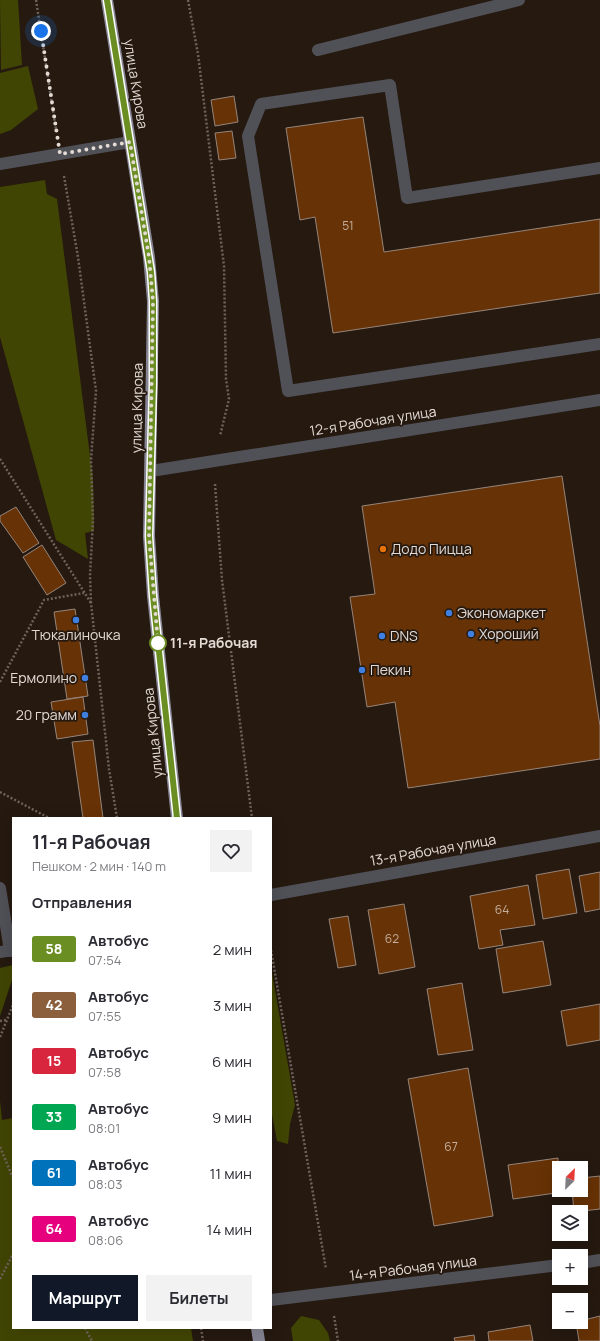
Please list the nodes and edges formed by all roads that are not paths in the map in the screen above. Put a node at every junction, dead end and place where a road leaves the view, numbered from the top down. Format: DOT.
graph roads {
  1 [pos="107,0"];
  2 [pos="519,0"];
  3 [pos="318,50"];
  4 [pos="130,142"];
  5 [pos="0,164"];
  6 [pos="600,168"];
  7 [pos="600,344"];
  8 [pos="600,400"];
  9 [pos="151,471"];
  10 [pos="178,817"];
  11 [pos="600,836"];
  12 [pos="0,888"];
  13 [pos="272,895"];
  14 [pos="8,951"];
  15 [pos="600,1260"];
  16 [pos="588,1262"];
  17 [pos="552,1266"];
  18 [pos="272,1300"];
  19 [pos="257,1329"];
  20 [pos="259,1341"];
  1 -- 4 [label="main road, улица Кирова"];
  2 -- 3 [label="street"];
  4 -- 5 [label="street"];
  4 -- 9 [label="main road, улица Кирова"];
  6 -- 7 [label="street"];
  8 -- 9 [label="street, 12-я Рабочая улица"];
  9 -- 10 [label="main road, улица Кирова"];
  11 -- 13 [label="street, 13-я Рабочая улица"];
  12 -- 14 [label="street"];
  15 -- 16 [label="street"];
  17 -- 18 [label="street, 14-я Рабочая улица"];
  19 -- 20 [label="main road"];
}
